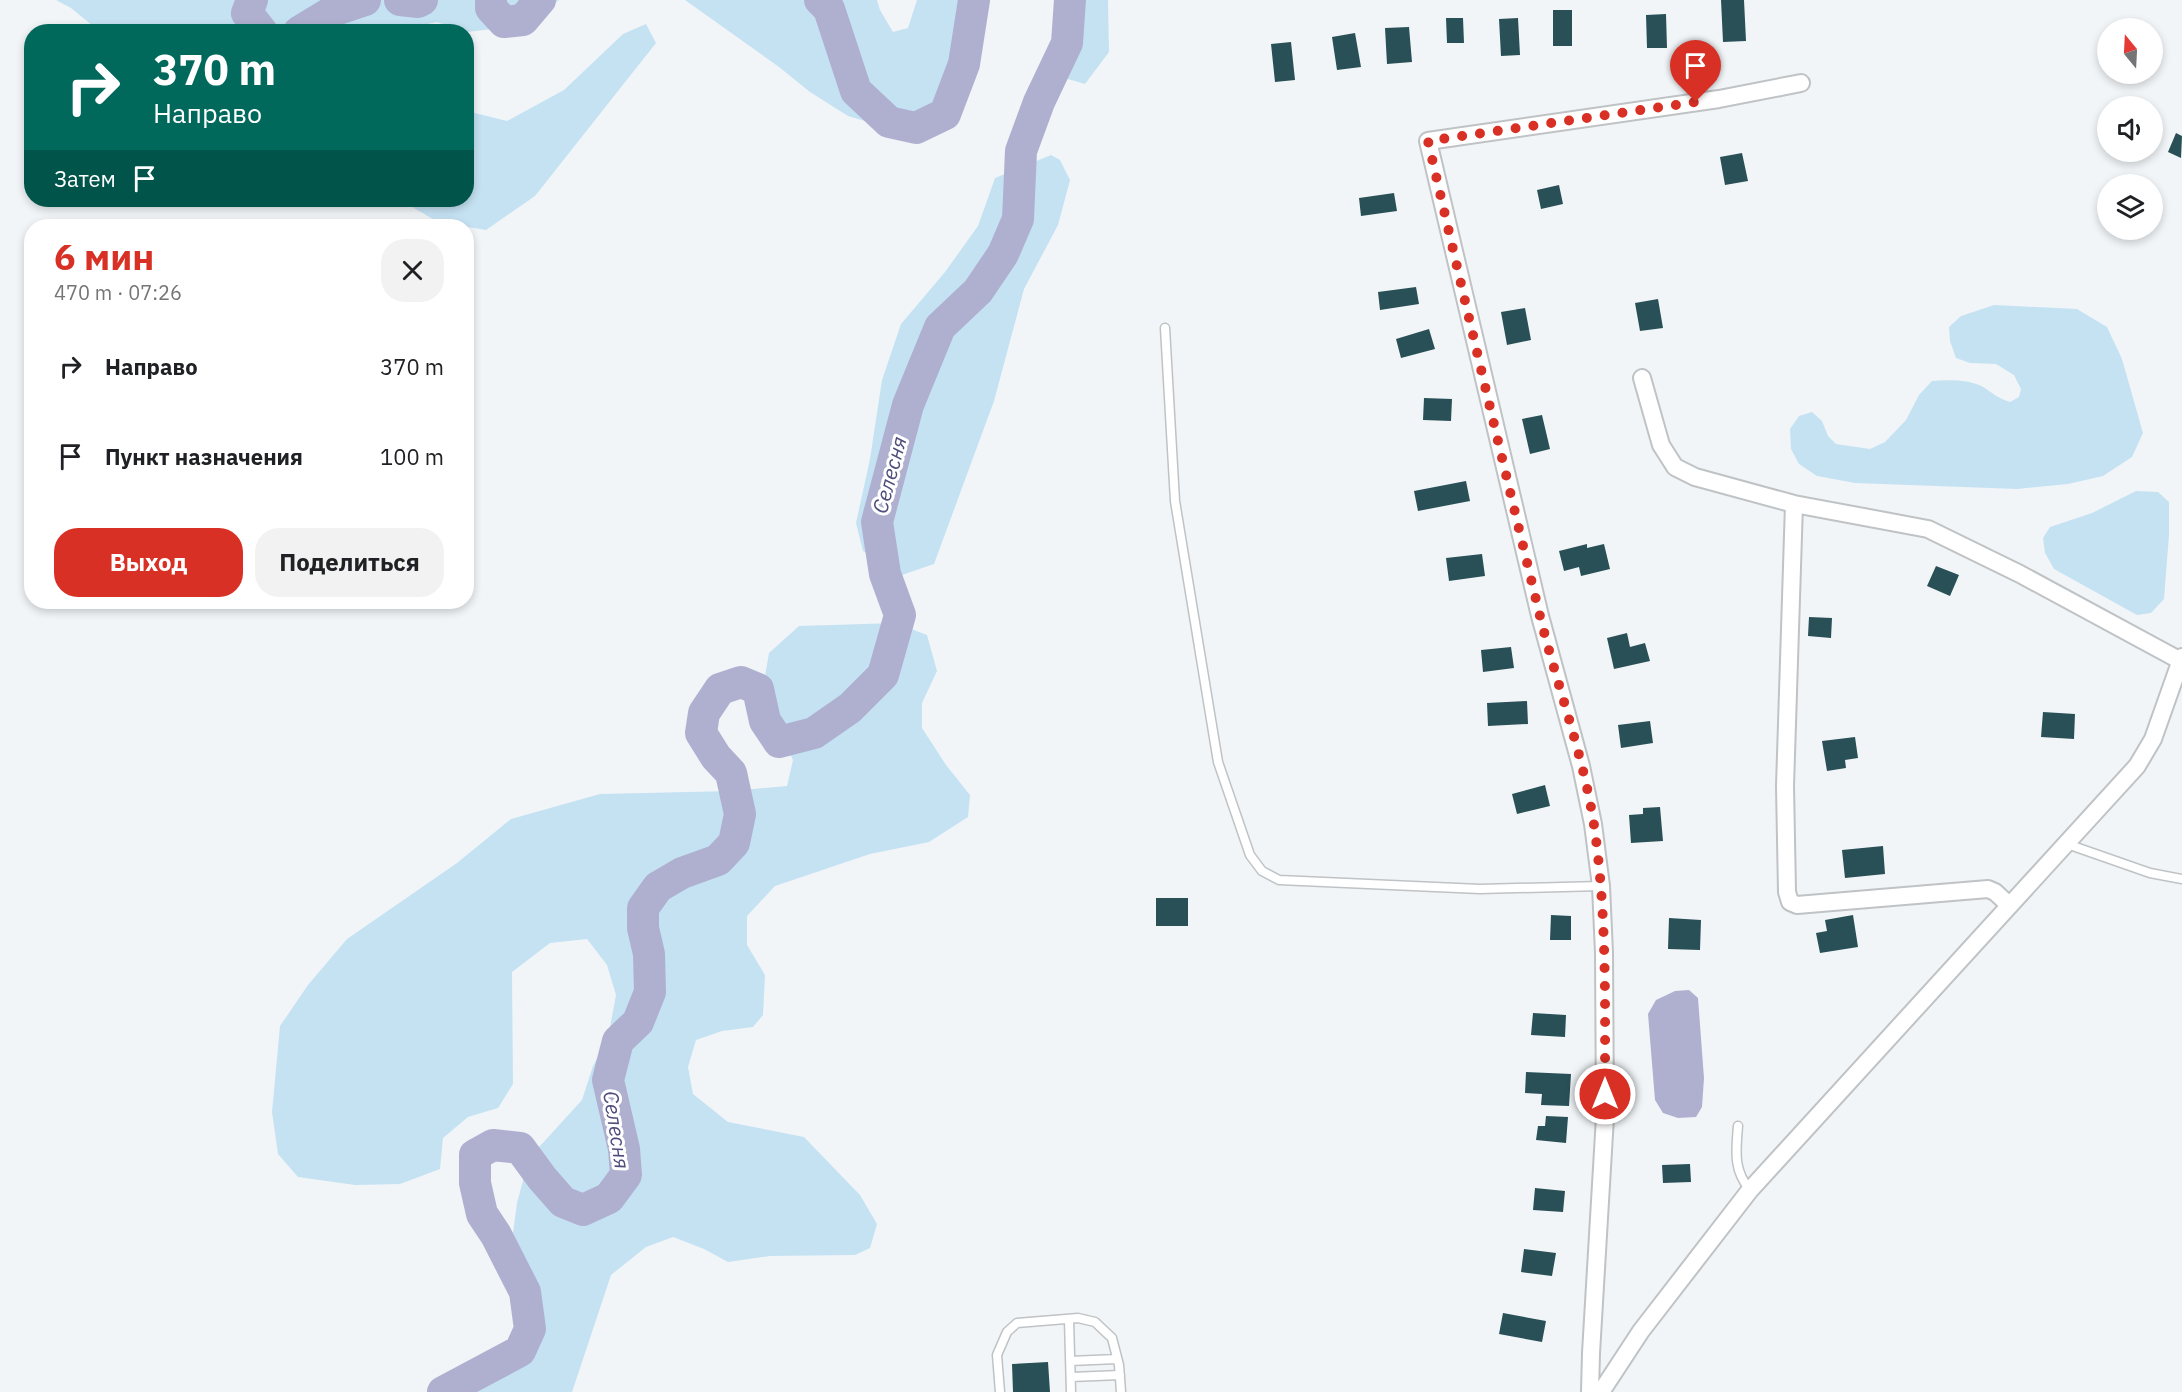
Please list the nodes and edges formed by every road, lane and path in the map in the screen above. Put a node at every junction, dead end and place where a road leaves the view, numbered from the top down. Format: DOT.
graph roads {
  1 [pos="1801,83"];
  2 [pos="1165,328"];
  3 [pos="1642,378"];
  4 [pos="1794,504"];
  5 [pos="2181,659"];
  6 [pos="2067,844"];
  7 [pos="2182,879"];
  8 [pos="1601,886"];
  9 [pos="2009,905"];
  10 [pos="1738,1126"];
  11 [pos="1750,1191"];
  12 [pos="1069,1319"];
  13 [pos="1117,1359"];
  14 [pos="1070,1360"];
  15 [pos="1120,1375"];
  16 [pos="1071,1377"];
  17 [pos="1000,1392"];
  18 [pos="1071,1392"];
  19 [pos="1121,1392"];
  20 [pos="1590,1392"];
  21 [pos="1601,1392"];
  1 -- 8 [label="street"];
  2 -- 8 [label="lane"];
  3 -- 4 [label="street"];
  4 -- 5 [label="street"];
  4 -- 9 [label="street"];
  5 -- 6 [label="street"];
  6 -- 7 [label="lane"];
  6 -- 9 [label="street"];
  8 -- 20 [label="street"];
  9 -- 11 [label="street"];
  10 -- 11 [label="lane"];
  11 -- 21 [label="street"];
  12 -- 13 [label="lane"];
  12 -- 14 [label="lane"];
  12 -- 17 [label="lane"];
  13 -- 14 [label="lane"];
  13 -- 15 [label="lane"];
  14 -- 16 [label="lane"];
  15 -- 16 [label="lane"];
  15 -- 19 [label="lane"];
  16 -- 18 [label="lane"];
}
